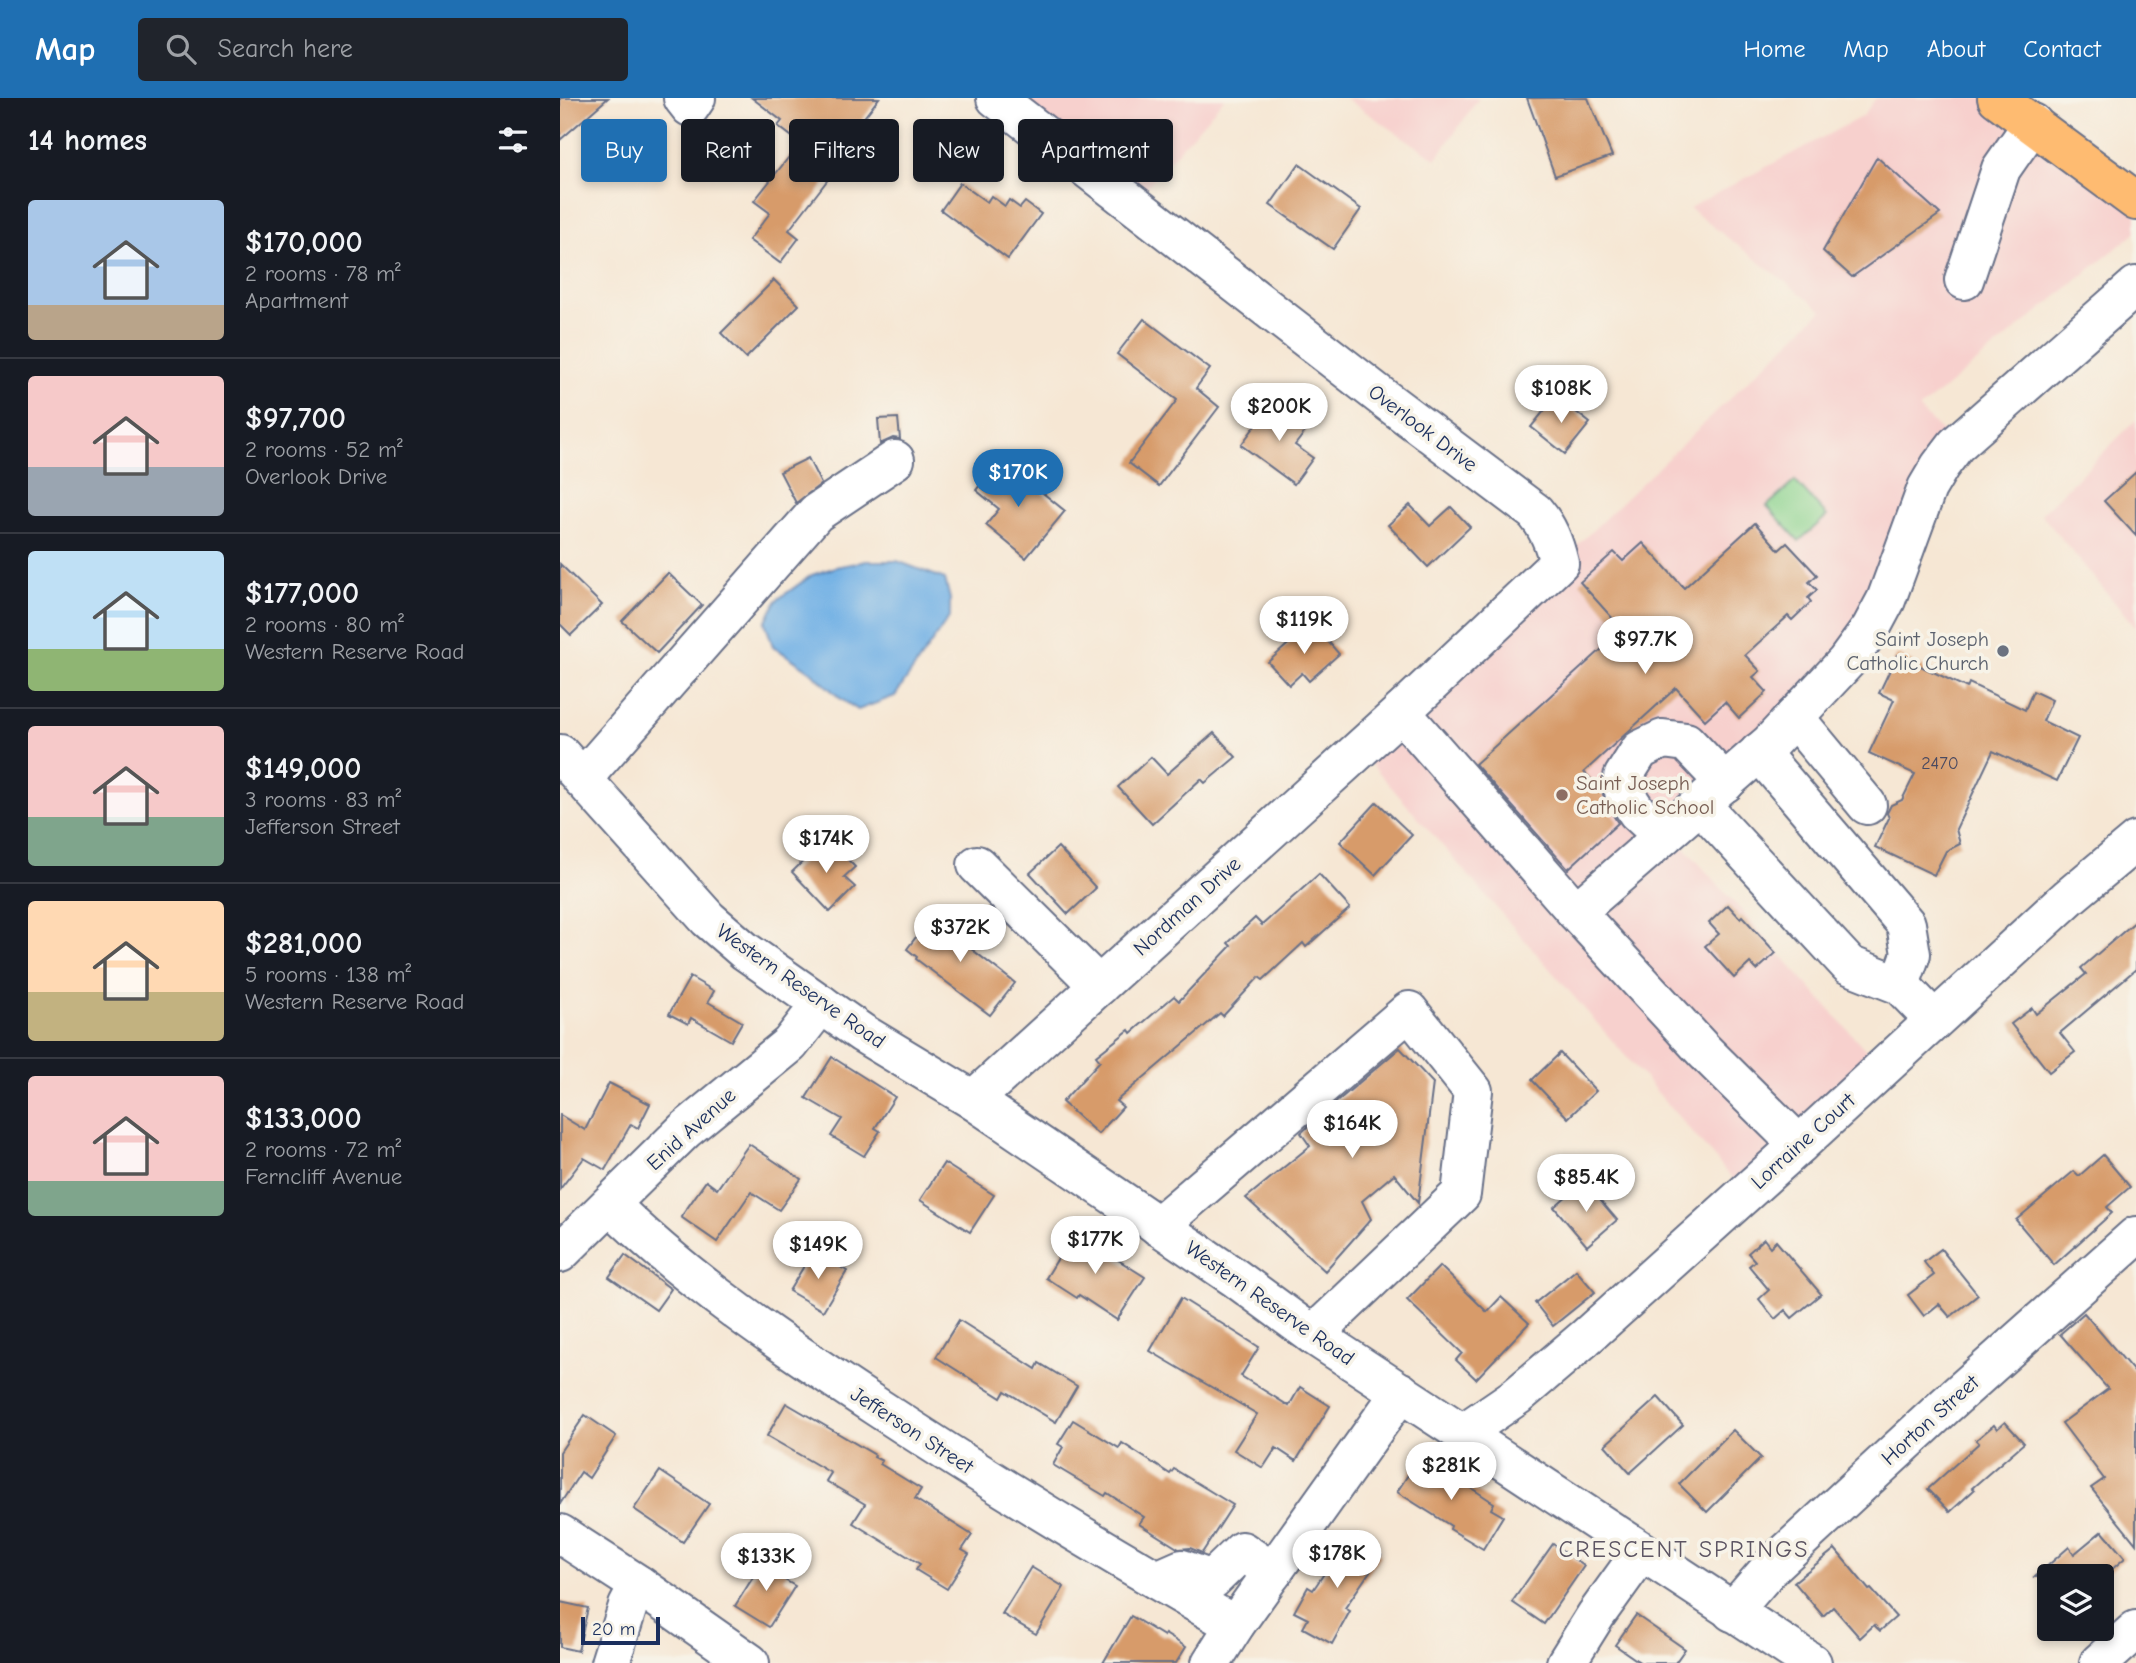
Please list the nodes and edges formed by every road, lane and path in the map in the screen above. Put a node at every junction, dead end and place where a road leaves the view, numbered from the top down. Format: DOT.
graph roads {
  1 [pos="683,98"];
  2 [pos="696,98"];
  3 [pos="1997,98"];
  4 [pos="1015,104"];
  5 [pos="2033,123"];
  6 [pos="2136,201"];
  7 [pos="1964,280"];
  8 [pos="2136,286"];
  9 [pos="895,460"];
  10 [pos="1401,712"];
  11 [pos="1794,717"];
  12 [pos="1759,752"];
  13 [pos="571,767"];
  14 [pos="1712,793"];
  15 [pos="1867,805"];
  16 [pos="1663,836"];
  17 [pos="2136,841"];
  18 [pos="977,865"];
  19 [pos="1576,912"];
  20 [pos="1900,985"];
  21 [pos="1099,986"];
  22 [pos="821,1004"];
  23 [pos="1934,1020"];
  24 [pos="973,1100"];
  25 [pos="1799,1145"];
  26 [pos="611,1205"];
  27 [pos="1158,1226"];
  28 [pos="2136,1236"];
  29 [pos="560,1253"];
  30 [pos="1313,1335"];
  31 [pos="1401,1392"];
  32 [pos="1463,1433"];
  33 [pos="560,1534"];
  34 [pos="1642,1551"];
  35 [pos="1273,1572"];
  36 [pos="1156,1581"];
  37 [pos="639,1586"];
  38 [pos="1732,1612"];
  39 [pos="1235,1625"];
  40 [pos="2136,1630"];
  41 [pos="610,1663"];
  42 [pos="750,1663"];
  43 [pos="1212,1663"];
  44 [pos="1566,1663"];
  45 [pos="1812,1663"];
  46 [pos="2099,1663"];
  1 -- 2 [label="street"];
  3 -- 5 [label="main road"];
  4 -- 10 [label="street, Overlook Drive"];
  5 -- 6 [label="main road"];
  5 -- 7 [label="street"];
  8 -- 11 [label="street"];
  9 -- 13 [label="street"];
  10 -- 19 [label="street"];
  10 -- 21 [label="street, Nordman Drive"];
  11 -- 12 [label="street"];
  11 -- 15 [label="street"];
  12 -- 14 [label="street"];
  12 -- 20 [label="street"];
  13 -- 22 [label="street, Western Reserve Road"];
  14 -- 16 [label="street"];
  14 -- 16 [label="street"];
  14 -- 20 [label="street"];
  16 -- 19 [label="street"];
  17 -- 23 [label="street, Lorraine Court"];
  18 -- 21 [label="street"];
  19 -- 25 [label="street"];
  20 -- 23 [label="street"];
  21 -- 24 [label="street, Nordman Drive"];
  22 -- 24 [label="street, Western Reserve Road"];
  22 -- 26 [label="street, Enid Avenue"];
  23 -- 25 [label="street, Lorraine Court"];
  24 -- 27 [label="street, Western Reserve Road"];
  25 -- 32 [label="street, Lorraine Court"];
  26 -- 29 [label="street, Enid Avenue"];
  26 -- 36 [label="street, Jefferson Street"];
  27 -- 30 [label="street, Western Reserve Road"];
  27 -- 30 [label="street"];
  28 -- 38 [label="street, Horton Street"];
  30 -- 31 [label="street, Western Reserve Road"];
  31 -- 32 [label="street, Western Reserve Road"];
  31 -- 35 [label="street"];
  32 -- 34 [label="street, Western Reserve Road"];
  33 -- 37 [label="street"];
  34 -- 38 [label="street, Western Reserve Road"];
  34 -- 44 [label="street"];
  35 -- 36 [label="street"];
  35 -- 39 [label="street"];
  36 -- 39 [label="street, Jefferson Street"];
  37 -- 41 [label="street"];
  37 -- 42 [label="street"];
  38 -- 45 [label="street, Western Reserve Road"];
  39 -- 43 [label="street"];
  40 -- 46 [label="street"];
}
